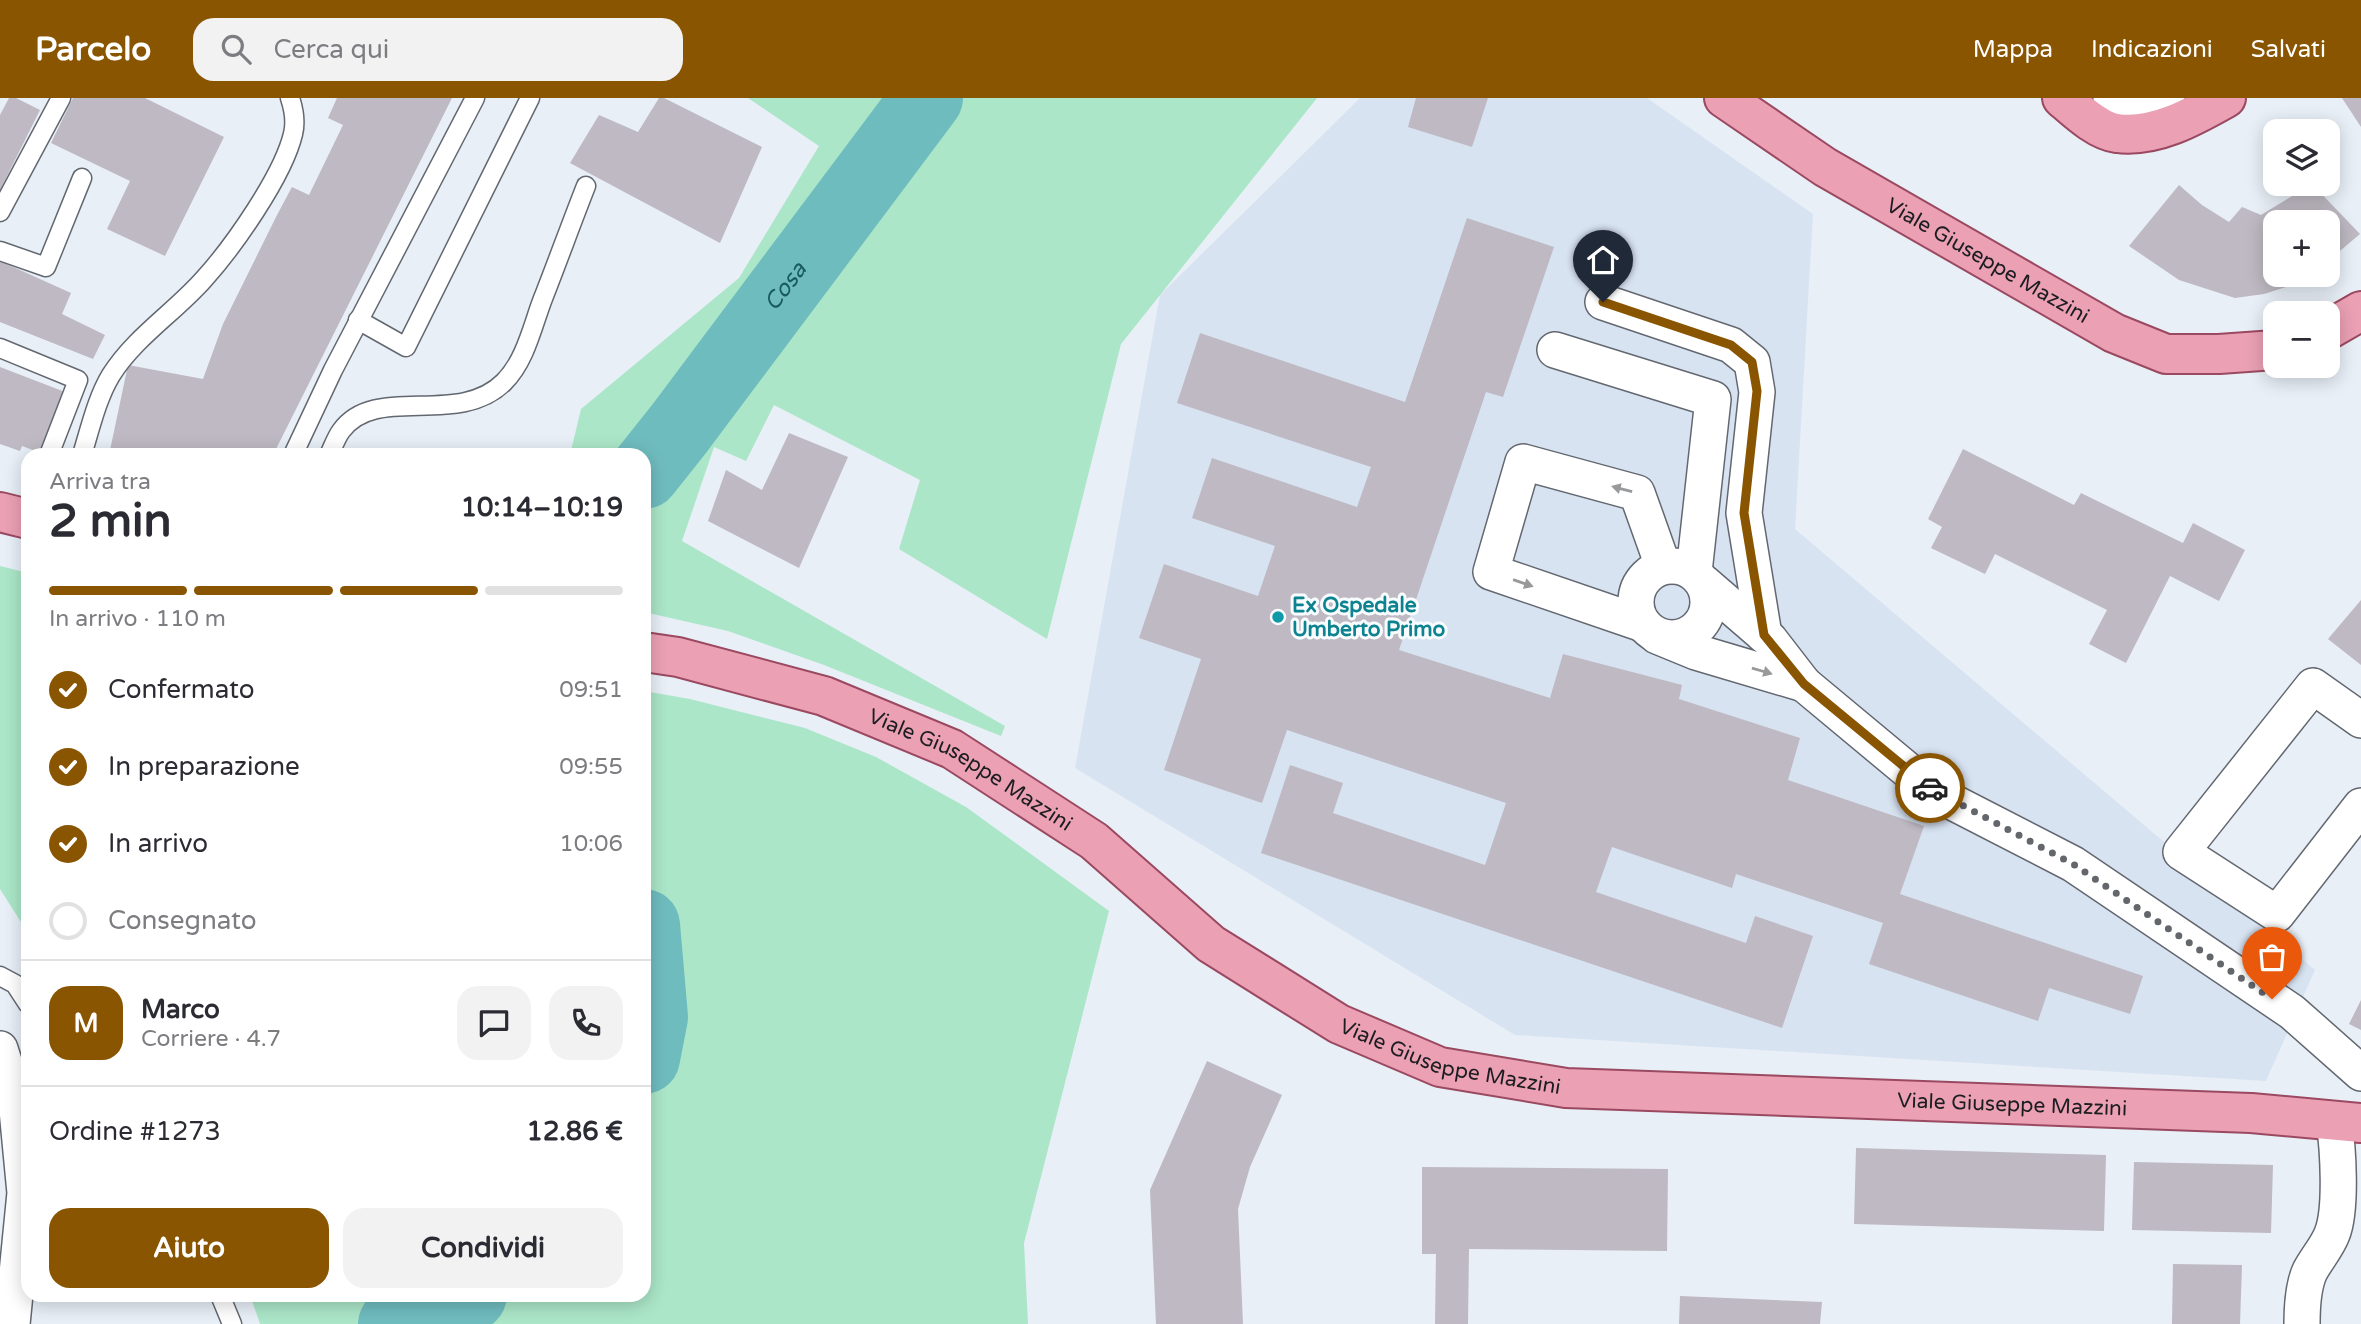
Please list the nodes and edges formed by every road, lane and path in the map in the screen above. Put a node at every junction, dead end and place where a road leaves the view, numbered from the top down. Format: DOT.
graph roads {
  1 [pos="61,98"];
  2 [pos="290,98"];
  3 [pos="475,98"];
  4 [pos="530,98"];
  5 [pos="1724,98"];
  6 [pos="2062,98"];
  7 [pos="2111,98"];
  8 [pos="2167,98"];
  9 [pos="2226,98"];
  10 [pos="82,178"];
  11 [pos="586,186"];
  12 [pos="0,212"];
  13 [pos="0,251"];
  14 [pos="1603,302"];
  15 [pos="2361,311"];
  16 [pos="358,320"];
  17 [pos="2340,323"];
  18 [pos="0,348"];
  19 [pos="1555,350"];
  20 [pos="2263,351"];
  21 [pos="52,448"];
  22 [pos="84,448"];
  23 [pos="296,448"];
  24 [pos="332,448"];
  25 [pos="1687,574"];
  26 [pos="1650,630"];
  27 [pos="1764,635"];
  28 [pos="661,654"];
  29 [pos="1804,684"];
  30 [pos="2361,720"];
  31 [pos="2361,806"];
  32 [pos="0,976"];
  33 [pos="21,993"];
  34 [pos="0,1049"];
  35 [pos="2361,1073"];
  36 [pos="2348,1122"];
  37 [pos="21,1151"];
  38 [pos="21,1233"];
  39 [pos="223,1302"];
  40 [pos="12,1324"];
  41 [pos="232,1324"];
  42 [pos="2302,1324"];
  1 -- 12 [label="lane"];
  2 -- 22 [label="lane"];
  3 -- 16 [label="lane"];
  4 -- 16 [label="lane"];
  5 -- 20 [label="main road, Viale Giuseppe Mazzini"];
  6 -- 9 [label="main road"];
  7 -- 8 [label="street"];
  10 -- 13 [label="lane"];
  11 -- 24 [label="lane"];
  14 -- 27 [label="street"];
  15 -- 17 [label="main road"];
  16 -- 23 [label="lane"];
  18 -- 21 [label="lane"];
  19 -- 25 [label="street"];
  25 -- 26 [label="street"];
  25 -- 26 [label="street"];
  25 -- 26 [label="street, one-way"];
  25 -- 27 [label="street"];
  26 -- 29 [label="street, one-way"];
  27 -- 29 [label="street"];
  28 -- 36 [label="main road, Viale Giuseppe Mazzini"];
  29 -- 35 [label="street"];
  30 -- 31 [label="street"];
  32 -- 33 [label="lane"];
  34 -- 37 [label="street"];
  36 -- 42 [label="street"];
  38 -- 40 [label="street"];
  39 -- 41 [label="lane"];
}
